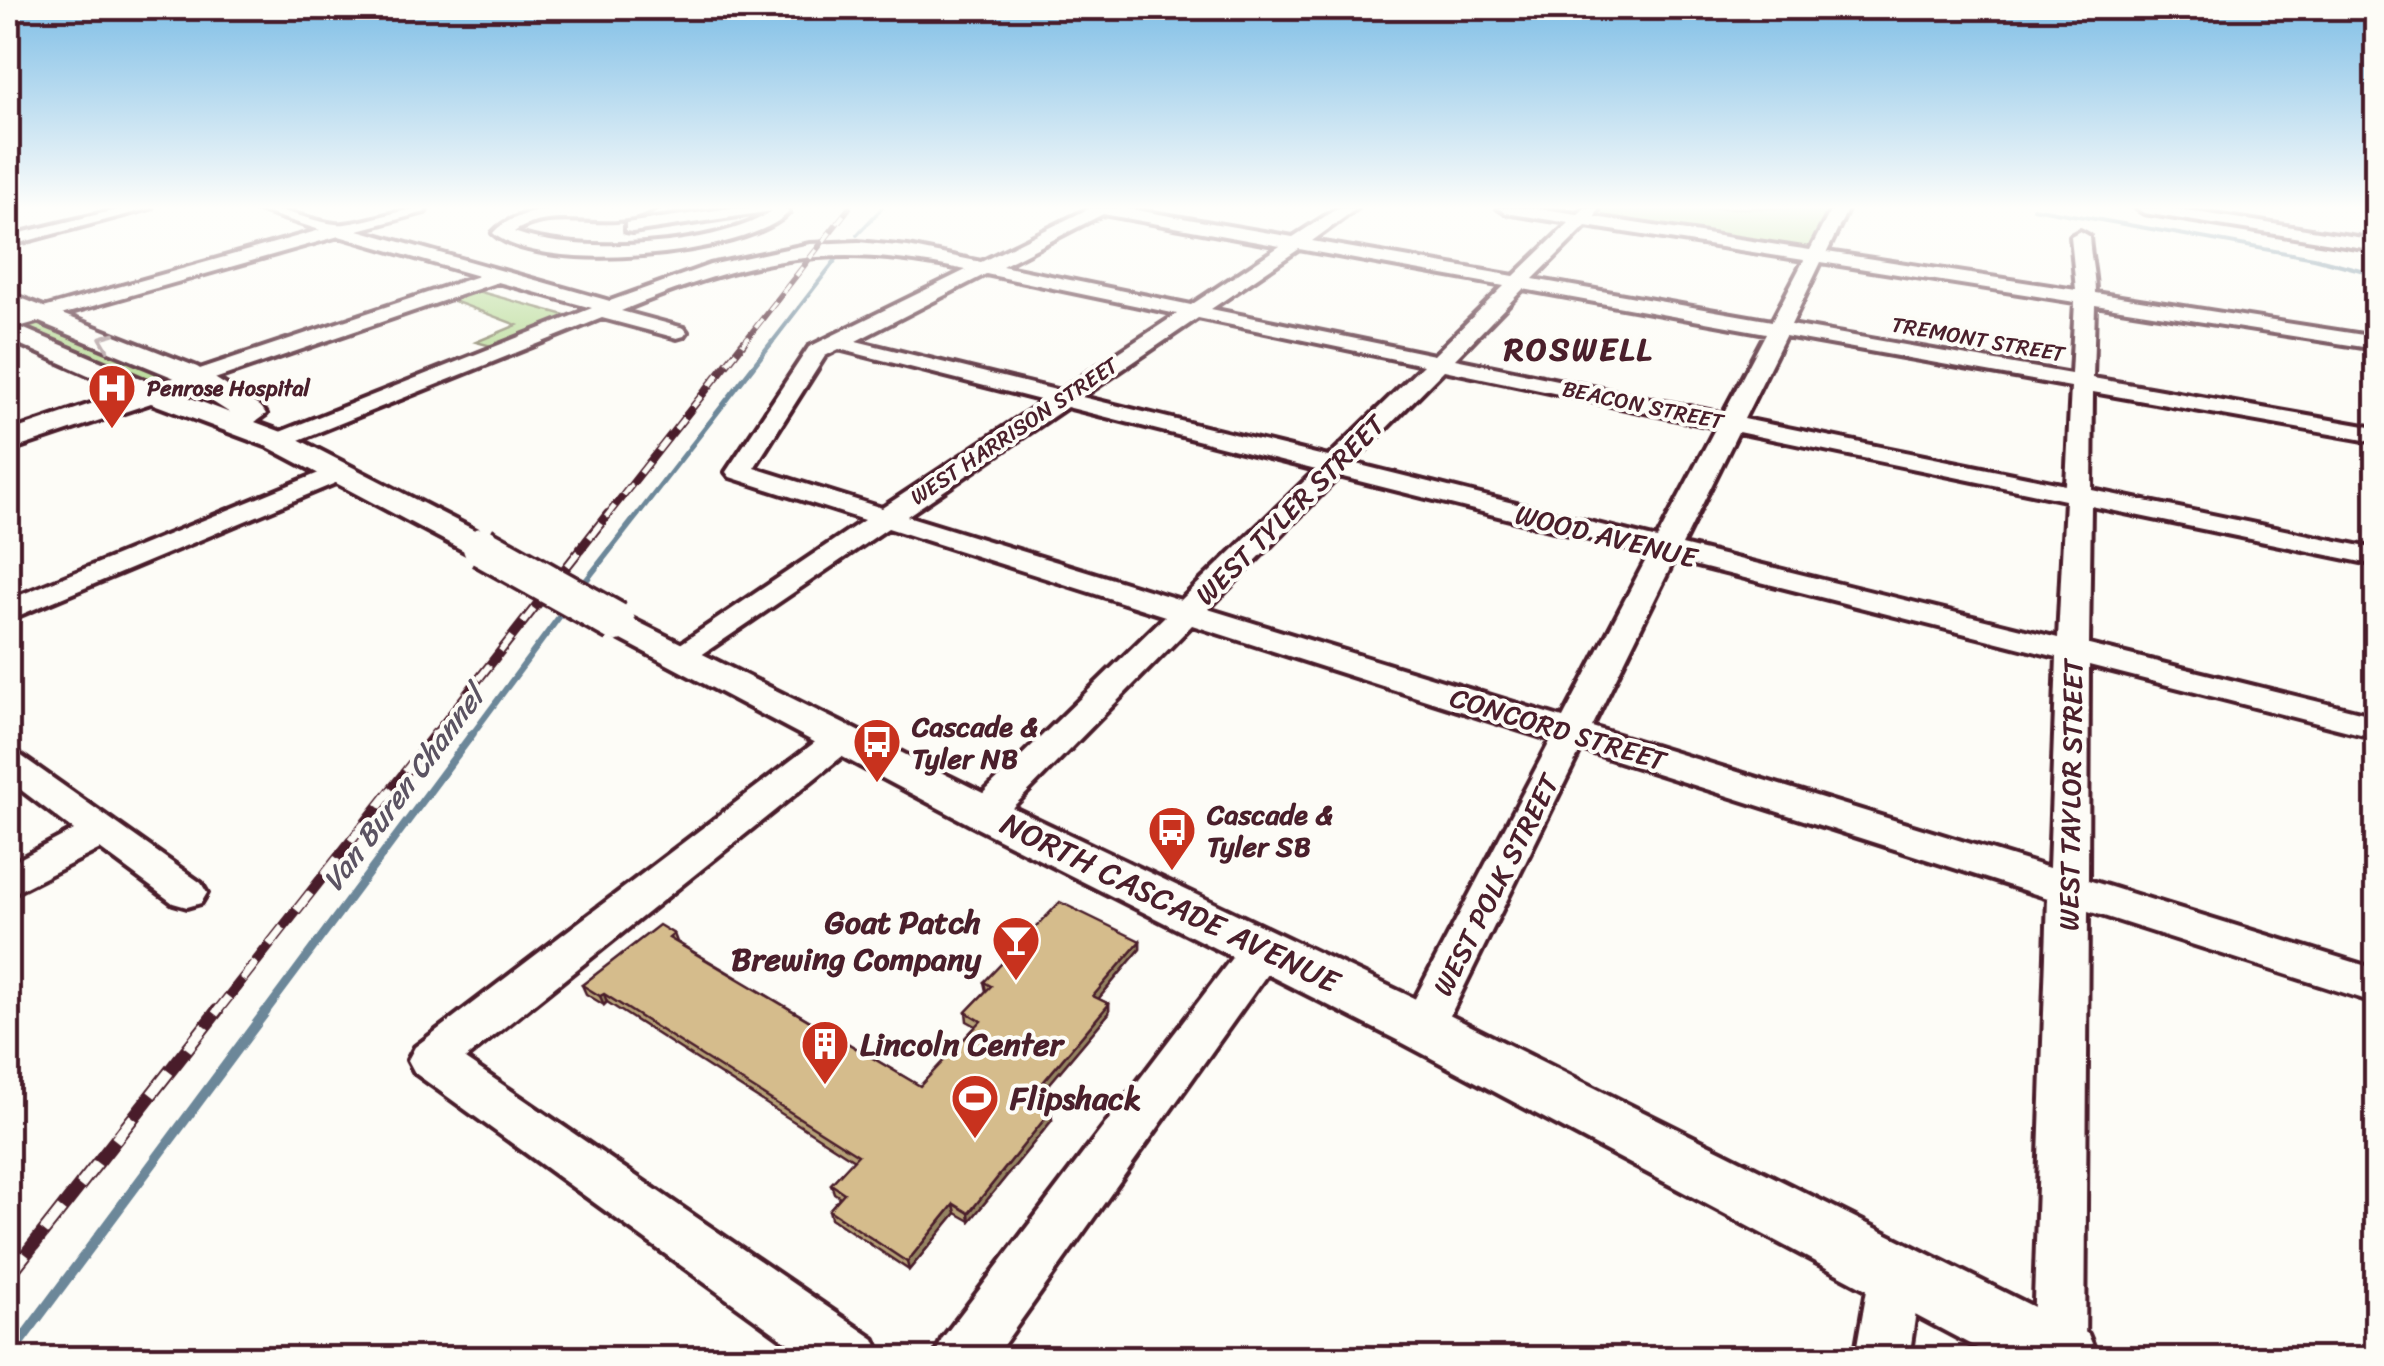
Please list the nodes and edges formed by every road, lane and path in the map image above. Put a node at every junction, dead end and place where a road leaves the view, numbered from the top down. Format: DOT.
graph roads {
  1 [pos="192,272"];
  2 [pos="485,272"];
  3 [pos="492,272"];
  4 [pos="710,272"];
  5 [pos="975,272"];
  6 [pos="1000,272"];
  7 [pos="1254,272"];
  8 [pos="1463,272"];
  9 [pos="1530,272"];
  10 [pos="1807,272"];
  11 [pos="1917,272"];
  12 [pos="2083,272"];
  13 [pos="489,273"];
  14 [pos="1520,282"];
  15 [pos="2086,298"];
  16 [pos="8,300"];
  17 [pos="607,310"];
  18 [pos="1196,312"];
  19 [pos="43,314"];
  20 [pos="8,327"];
  21 [pos="1777,328"];
  22 [pos="677,332"];
  23 [pos="835,342"];
  24 [pos="2376,343"];
  25 [pos="1438,363"];
  26 [pos="196,378"];
  27 [pos="151,392"];
  28 [pos="2092,396"];
  29 [pos="1062,399"];
  30 [pos="251,414"];
  31 [pos="1728,422"];
  32 [pos="2376,436"];
  33 [pos="8,442"];
  34 [pos="279,442"];
  35 [pos="1334,468"];
  36 [pos="336,474"];
  37 [pos="2080,495"];
  38 [pos="882,519"];
  39 [pos="1667,551"];
  40 [pos="2376,557"];
  41 [pos="8,611"];
  42 [pos="1187,612"];
  43 [pos="2073,652"];
  44 [pos="680,655"];
  45 [pos="2376,727"];
  46 [pos="1574,734"];
  47 [pos="843,738"];
  48 [pos="8,763"];
  49 [pos="985,812"];
  50 [pos="102,831"];
  51 [pos="8,882"];
  52 [pos="2070,890"];
  53 [pos="187,893"];
  54 [pos="1262,949"];
  55 [pos="2376,986"];
  56 [pos="1422,1028"];
  57 [pos="1896,1272"];
  58 [pos="2061,1357"];
  59 [pos="855,1358"];
  60 [pos="961,1358"];
  61 [pos="1882,1358"];
  1 -- 19 [label="street"];
  2 -- 13 [label="street"];
  3 -- 13 [label="street"];
  4 -- 17 [label="street, BEACON STREET"];
  5 -- 23 [label="street"];
  6 -- 18 [label="street, BEACON STREET"];
  7 -- 18 [label="street, WEST HARRISON STREET"];
  8 -- 14 [label="street, TREMONT STREET"];
  9 -- 14 [label="street, WEST TYLER STREET"];
  10 -- 21 [label="street, WEST POLK STREET"];
  11 -- 15 [label="street"];
  12 -- 15 [label="street, WEST TAYLOR STREET"];
  13 -- 17 [label="street"];
  13 -- 26 [label="street"];
  14 -- 21 [label="street, TREMONT STREET"];
  14 -- 25 [label="street, WEST TYLER STREET"];
  15 -- 24 [label="street"];
  15 -- 28 [label="street, WEST TAYLOR STREET"];
  16 -- 19 [label="main road, NORTH CASCADE AVENUE"];
  17 -- 22 [label="street"];
  17 -- 34 [label="street, BEACON STREET"];
  18 -- 25 [label="street, BEACON STREET"];
  18 -- 29 [label="street, WEST HARRISON STREET"];
  19 -- 20 [label="street"];
  26 -- 19 [label="main road, NORTH CASCADE AVENUE, one-way"];
  20 -- 27 [label="main road, NORTH CASCADE AVENUE"];
  21 -- 28 [label="street, TREMONT STREET"];
  21 -- 31 [label="street, WEST POLK STREET"];
  23 -- 29 [label="street, WOOD AVENUE"];
  23 -- 38 [label="street, CONCORD STREET"];
  25 -- 31 [label="street, BEACON STREET"];
  25 -- 35 [label="street, WEST TYLER STREET"];
  26 -- 27 [label="street"];
  26 -- 30 [label="main road, NORTH CASCADE AVENUE"];
  27 -- 30 [label="main road"];
  27 -- 33 [label="main road"];
  27 -- 34 [label="main road, NORTH CASCADE AVENUE"];
  28 -- 32 [label="street, TREMONT STREET"];
  28 -- 37 [label="street, WEST TAYLOR STREET"];
  29 -- 35 [label="street, WOOD AVENUE"];
  29 -- 38 [label="street, WEST HARRISON STREET"];
  30 -- 34 [label="main road, NORTH CASCADE AVENUE"];
  31 -- 37 [label="street, BEACON STREET"];
  31 -- 39 [label="street, WEST POLK STREET"];
  34 -- 36 [label="main road, NORTH CASCADE AVENUE"];
  35 -- 39 [label="street, WOOD AVENUE"];
  35 -- 42 [label="street, WEST TYLER STREET"];
  36 -- 41 [label="street"];
  36 -- 44 [label="main road, NORTH CASCADE AVENUE, bridge"];
  37 -- 40 [label="street, BEACON STREET"];
  37 -- 43 [label="street, WEST TAYLOR STREET"];
  38 -- 42 [label="street, CONCORD STREET"];
  38 -- 44 [label="street, WEST HARRISON STREET"];
  39 -- 43 [label="street, WOOD AVENUE"];
  39 -- 46 [label="street, WEST POLK STREET"];
  42 -- 46 [label="street, CONCORD STREET"];
  42 -- 49 [label="street, WEST TYLER STREET"];
  43 -- 45 [label="street, WOOD AVENUE"];
  43 -- 52 [label="street, WEST TAYLOR STREET"];
  44 -- 47 [label="main road, NORTH CASCADE AVENUE"];
  46 -- 52 [label="street, CONCORD STREET"];
  46 -- 56 [label="street, WEST POLK STREET"];
  47 -- 49 [label="main road, NORTH CASCADE AVENUE"];
  47 -- 59 [label="street"];
  48 -- 50 [label="street"];
  49 -- 54 [label="main road, NORTH CASCADE AVENUE"];
  50 -- 51 [label="street"];
  50 -- 53 [label="street"];
  52 -- 55 [label="street, CONCORD STREET"];
  52 -- 58 [label="street, WEST TAYLOR STREET"];
  54 -- 56 [label="main road, NORTH CASCADE AVENUE"];
  54 -- 60 [label="street"];
  56 -- 57 [label="main road, NORTH CASCADE AVENUE"];
  57 -- 58 [label="main road, NORTH CASCADE AVENUE"];
  57 -- 61 [label="street"];
}
